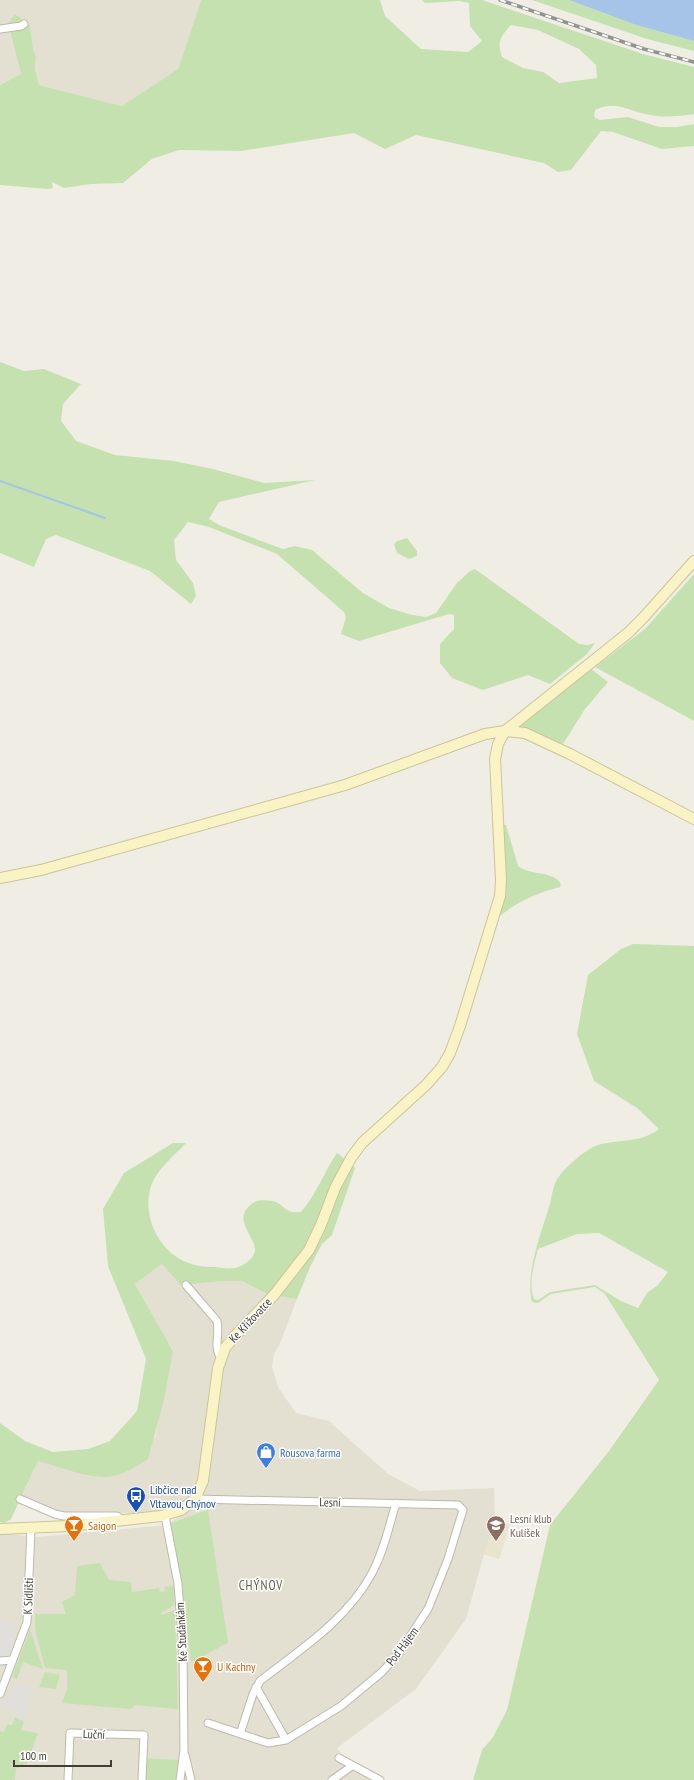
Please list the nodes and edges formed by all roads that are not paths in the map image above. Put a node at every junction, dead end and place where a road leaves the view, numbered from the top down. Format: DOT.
graph roads {
  1 [pos="24,24"];
  2 [pos="0,29"];
  3 [pos="694,561"];
  4 [pos="505,731"];
  5 [pos="694,819"];
  6 [pos="0,878"];
  7 [pos="186,1285"];
  8 [pos="221,1358"];
  9 [pos="20,1499"];
  10 [pos="195,1499"];
  11 [pos="396,1503"];
  12 [pos="463,1510"];
  13 [pos="165,1516"];
  14 [pos="122,1520"];
  15 [pos="0,1529"];
  16 [pos="31,1529"];
  17 [pos="12,1660"];
  18 [pos="0,1661"];
  19 [pos="256,1687"];
  20 [pos="0,1694"];
  21 [pos="208,1723"];
  22 [pos="240,1734"];
  23 [pos="286,1740"];
  24 [pos="184,1750"];
  25 [pos="339,1758"];
  26 [pos="352,1766"];
  27 [pos="68,1780"];
  28 [pos="142,1780"];
  29 [pos="180,1780"];
  30 [pos="191,1780"];
  31 [pos="332,1780"];
  32 [pos="380,1780"];
  1 -- 2 [label="street"];
  3 -- 4 [label="street"];
  4 -- 5 [label="street"];
  4 -- 6 [label="street"];
  4 -- 8 [label="street, Ke Křižovatce"];
  7 -- 8 [label="street"];
  8 -- 10 [label="street, Ke Křižovatce"];
  9 -- 14 [label="street"];
  10 -- 11 [label="street, Lesní"];
  10 -- 13 [label="street"];
  11 -- 12 [label="street, Lesní"];
  11 -- 19 [label="street"];
  12 -- 23 [label="street, Pod Hájem"];
  13 -- 14 [label="street"];
  13 -- 24 [label="street, Ke Studánkám"];
  14 -- 16 [label="street"];
  15 -- 16 [label="street"];
  16 -- 17 [label="street, K Sídlišti"];
  17 -- 18 [label="street"];
  17 -- 20 [label="street, K Sídlišti"];
  19 -- 22 [label="street"];
  19 -- 23 [label="street"];
  21 -- 22 [label="street, Pod Hájem"];
  22 -- 23 [label="street, Pod Hájem"];
  24 -- 29 [label="street, Ke Studánkám"];
  24 -- 30 [label="street, Ke Studánkám"];
  25 -- 26 [label="street"];
  26 -- 31 [label="street"];
  26 -- 32 [label="street"];
  27 -- 28 [label="street, Luční"];
}
